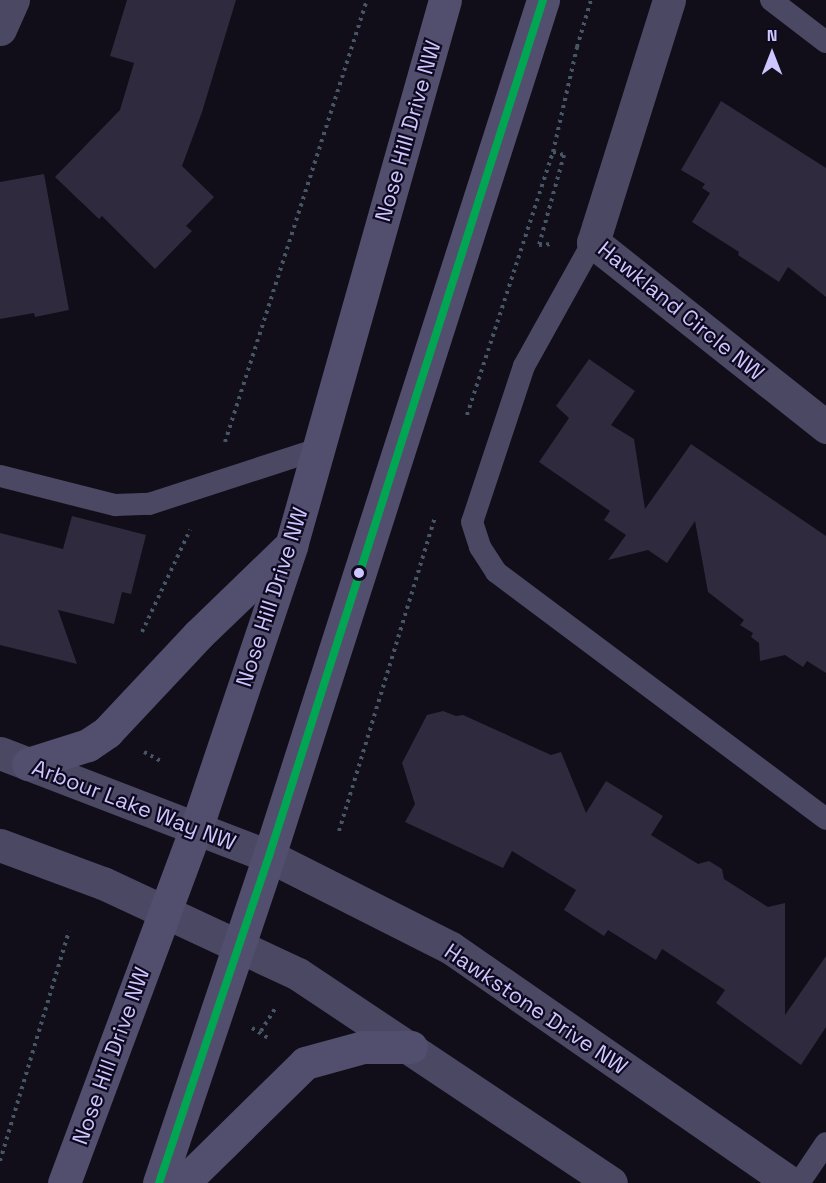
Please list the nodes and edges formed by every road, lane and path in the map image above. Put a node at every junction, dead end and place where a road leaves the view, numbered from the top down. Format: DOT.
graph roads {
  1 [pos="13,0"];
  2 [pos="367,0"];
  3 [pos="445,0"];
  4 [pos="543,0"];
  5 [pos="591,0"];
  6 [pos="669,0"];
  7 [pos="771,0"];
  8 [pos="0,29"];
  9 [pos="826,42"];
  10 [pos="553,152"];
  11 [pos="592,242"];
  12 [pos="826,427"];
  13 [pos="318,449"];
  14 [pos="0,476"];
  15 [pos="210,487"];
  16 [pos="291,546"];
  17 [pos="138,641"];
  18 [pos="147,754"];
  19 [pos="14,758"];
  20 [pos="161,760"];
  21 [pos="826,819"];
  22 [pos="196,829"];
  23 [pos="0,844"];
  24 [pos="269,856"];
  25 [pos="165,911"];
  26 [pos="69,931"];
  27 [pos="239,944"];
  28 [pos="277,1006"];
  29 [pos="261,1031"];
  30 [pos="411,1047"];
  31 [pos="826,1143"];
  32 [pos="0,1161"];
  33 [pos="64,1183"];
  34 [pos="159,1183"];
  35 [pos="183,1183"];
  36 [pos="611,1183"];
  37 [pos="791,1183"];
  38 [pos="799,1183"];
  1 -- 8 [label="street"];
  2 -- 15 [label="path"];
  3 -- 13 [label="main road, Nose Hill Drive NW"];
  4 -- 24 [label="main road"];
  5 -- 10 [label="path"];
  6 -- 11 [label="street, Hawkland Circle NW"];
  7 -- 9 [label="lane"];
  11 -- 12 [label="street, Hawkland Circle NW"];
  11 -- 21 [label="lane"];
  13 -- 15 [label="lane"];
  13 -- 16 [label="main road, Nose Hill Drive NW"];
  14 -- 15 [label="lane"];
  15 -- 17 [label="path"];
  16 -- 19 [label="main road"];
  16 -- 22 [label="main road, Nose Hill Drive NW"];
  18 -- 20 [label="path"];
  19 -- 22 [label="street, Arbour Lake Way NW"];
  22 -- 24 [label="street, Arbour Lake Way NW"];
  22 -- 25 [label="main road, Nose Hill Drive NW"];
  23 -- 25 [label="street"];
  24 -- 27 [label="main road"];
  24 -- 37 [label="street, Hawkstone Drive NW"];
  25 -- 27 [label="street"];
  25 -- 33 [label="main road, Nose Hill Drive NW"];
  26 -- 32 [label="path"];
  27 -- 30 [label="street"];
  27 -- 34 [label="main road"];
  28 -- 29 [label="path"];
  30 -- 35 [label="main road"];
  30 -- 36 [label="street"];
  31 -- 38 [label="lane"];
}
